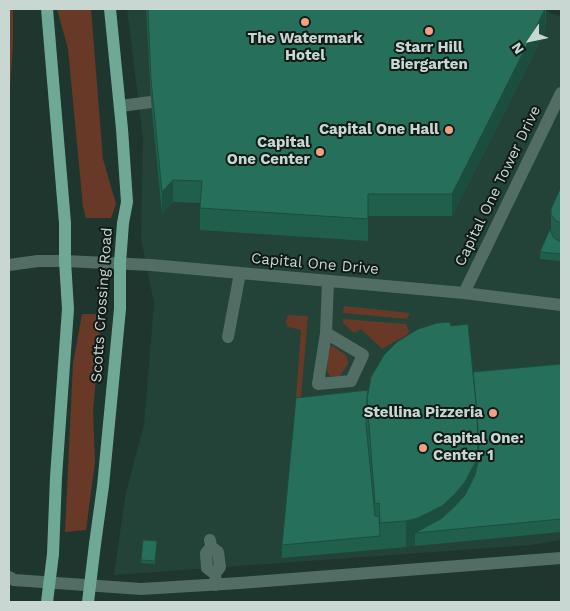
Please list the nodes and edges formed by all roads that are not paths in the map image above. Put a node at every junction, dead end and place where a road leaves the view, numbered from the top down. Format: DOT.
graph roads {
  1 [pos="46,9"];
  2 [pos="110,9"];
  3 [pos="561,94"];
  4 [pos="151,102"];
  5 [pos="120,106"];
  6 [pos="65,261"];
  7 [pos="120,263"];
  8 [pos="9,265"];
  9 [pos="240,273"];
  10 [pos="328,281"];
  11 [pos="464,293"];
  12 [pos="561,305"];
  13 [pos="326,334"];
  14 [pos="228,337"];
  15 [pos="210,544"];
  16 [pos="561,558"];
  17 [pos="215,579"];
  18 [pos="10,580"];
  19 [pos="48,602"];
  20 [pos="88,602"];
  1 -- 6 [label="main road"];
  2 -- 5 [label="main road, Scotts Crossing Road"];
  3 -- 11 [label="street, Capital One Tower Drive"];
  4 -- 5 [label="street"];
  5 -- 7 [label="main road, Scotts Crossing Road"];
  6 -- 7 [label="street, Capital One Drive"];
  6 -- 8 [label="street, Capital One Drive"];
  6 -- 19 [label="main road, bridge"];
  7 -- 9 [label="street, Capital One Drive"];
  7 -- 20 [label="main road, Scotts Crossing Road, bridge"];
  9 -- 10 [label="street, Capital One Drive"];
  9 -- 14 [label="street"];
  10 -- 11 [label="street, Capital One Drive"];
  10 -- 13 [label="street"];
  11 -- 12 [label="street, Capital One Drive"];
  15 -- 17 [label="street"];
  16 -- 17 [label="street"];
  17 -- 18 [label="street"];
}
